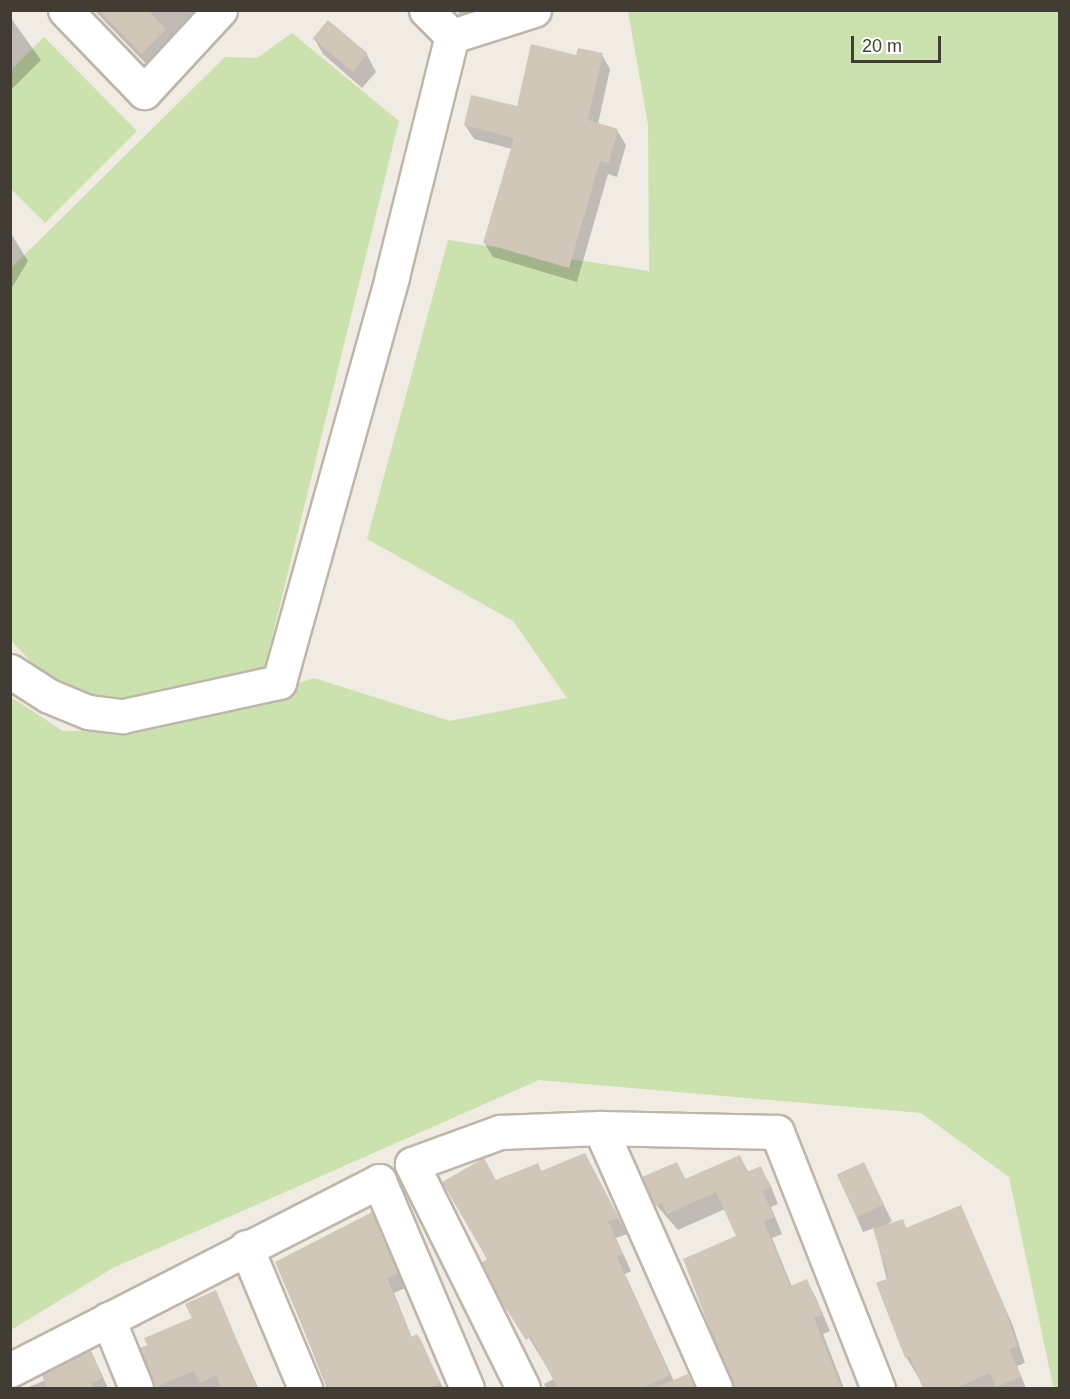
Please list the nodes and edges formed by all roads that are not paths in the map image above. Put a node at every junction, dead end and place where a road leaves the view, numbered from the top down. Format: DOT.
graph roads {
  1 [pos="65,10"];
  2 [pos="220,10"];
  3 [pos="426,10"];
  4 [pos="534,10"];
  5 [pos="452,36"];
  6 [pos="10,671"];
  7 [pos="600,1128"];
  8 [pos="246,1247"];
  9 [pos="108,1319"];
  10 [pos="10,1370"];
  11 [pos="136,1389"];
  12 [pos="305,1389"];
  13 [pos="467,1389"];
  14 [pos="523,1389"];
  15 [pos="715,1389"];
  16 [pos="878,1389"];
  1 -- 2 [label="street"];
  3 -- 5 [label="street"];
  4 -- 5 [label="street"];
  5 -- 6 [label="street"];
  7 -- 14 [label="street"];
  7 -- 15 [label="street"];
  7 -- 16 [label="street"];
  8 -- 9 [label="street"];
  8 -- 12 [label="street"];
  8 -- 13 [label="street"];
  9 -- 10 [label="street"];
  9 -- 11 [label="street"];
}
